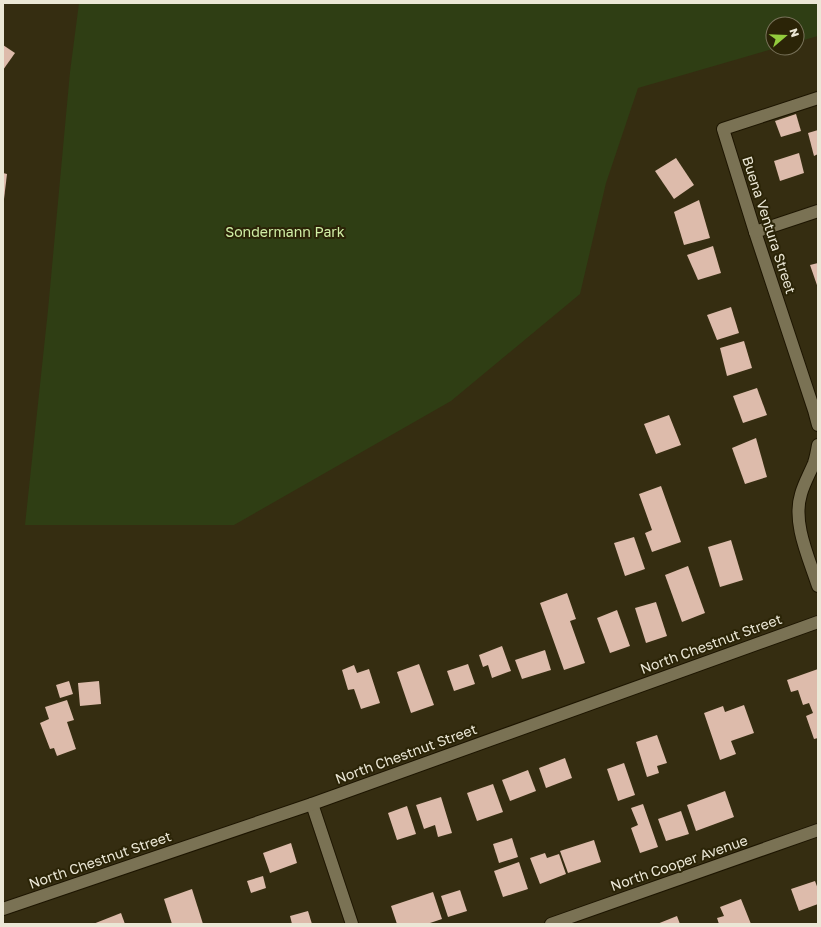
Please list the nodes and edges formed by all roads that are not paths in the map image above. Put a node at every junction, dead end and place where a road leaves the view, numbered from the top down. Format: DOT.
graph roads {
  1 [pos="818,98"];
  2 [pos="818,211"];
  3 [pos="755,232"];
  4 [pos="818,425"];
  5 [pos="818,445"];
  6 [pos="818,586"];
  7 [pos="818,622"];
  8 [pos="312,804"];
  9 [pos="818,830"];
  10 [pos="3,909"];
  11 [pos="352,924"];
  12 [pos="551,924"];
  1 -- 3 [label="street, Buena Ventura Street"];
  2 -- 3 [label="street"];
  3 -- 4 [label="street, Buena Ventura Street"];
  5 -- 6 [label="street"];
  7 -- 8 [label="street, North Chestnut Street"];
  8 -- 10 [label="street, North Chestnut Street"];
  8 -- 11 [label="street"];
  9 -- 12 [label="street, North Cooper Avenue"];
}
